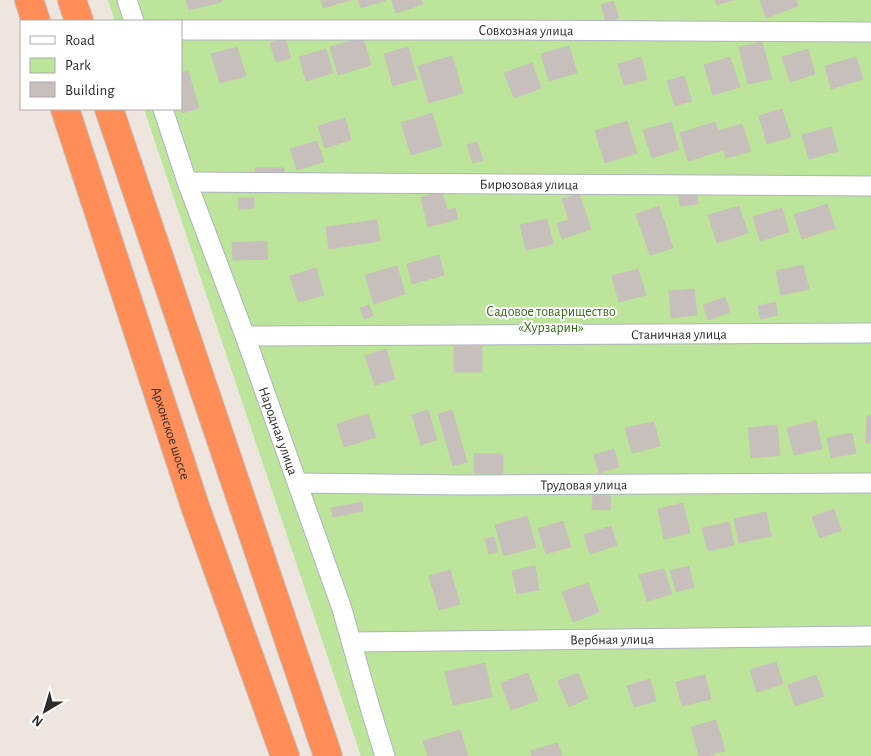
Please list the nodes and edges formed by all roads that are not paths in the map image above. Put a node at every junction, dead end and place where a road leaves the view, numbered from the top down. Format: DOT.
graph roads {
  1 [pos="29,0"];
  2 [pos="72,0"];
  3 [pos="127,0"];
  4 [pos="36,20"];
  5 [pos="79,20"];
  6 [pos="134,20"];
  7 [pos="182,30"];
  8 [pos="871,32"];
  9 [pos="65,110"];
  10 [pos="109,110"];
  11 [pos="163,110"];
  12 [pos="187,182"];
  13 [pos="871,186"];
  14 [pos="871,333"];
  15 [pos="245,336"];
  16 [pos="298,483"];
  17 [pos="871,483"];
  18 [pos="871,636"];
  19 [pos="352,642"];
  20 [pos="285,756"];
  21 [pos="328,756"];
  22 [pos="385,756"];
  1 -- 4 [label="highway"];
  2 -- 5 [label="highway"];
  3 -- 6 [label="street"];
  7 -- 8 [label="street, Совхозная улица"];
  9 -- 20 [label="highway, Архонское шоссе"];
  10 -- 21 [label="highway"];
  11 -- 12 [label="street, Народная улица"];
  12 -- 13 [label="street, Бирюзовая улица"];
  12 -- 15 [label="street, Народная улица"];
  14 -- 15 [label="street, Станичная улица"];
  15 -- 16 [label="street, Народная улица"];
  16 -- 17 [label="street, Трудовая улица"];
  16 -- 19 [label="street, Народная улица"];
  18 -- 19 [label="street, Вербная улица"];
  19 -- 22 [label="street, Народная улица"];
}
